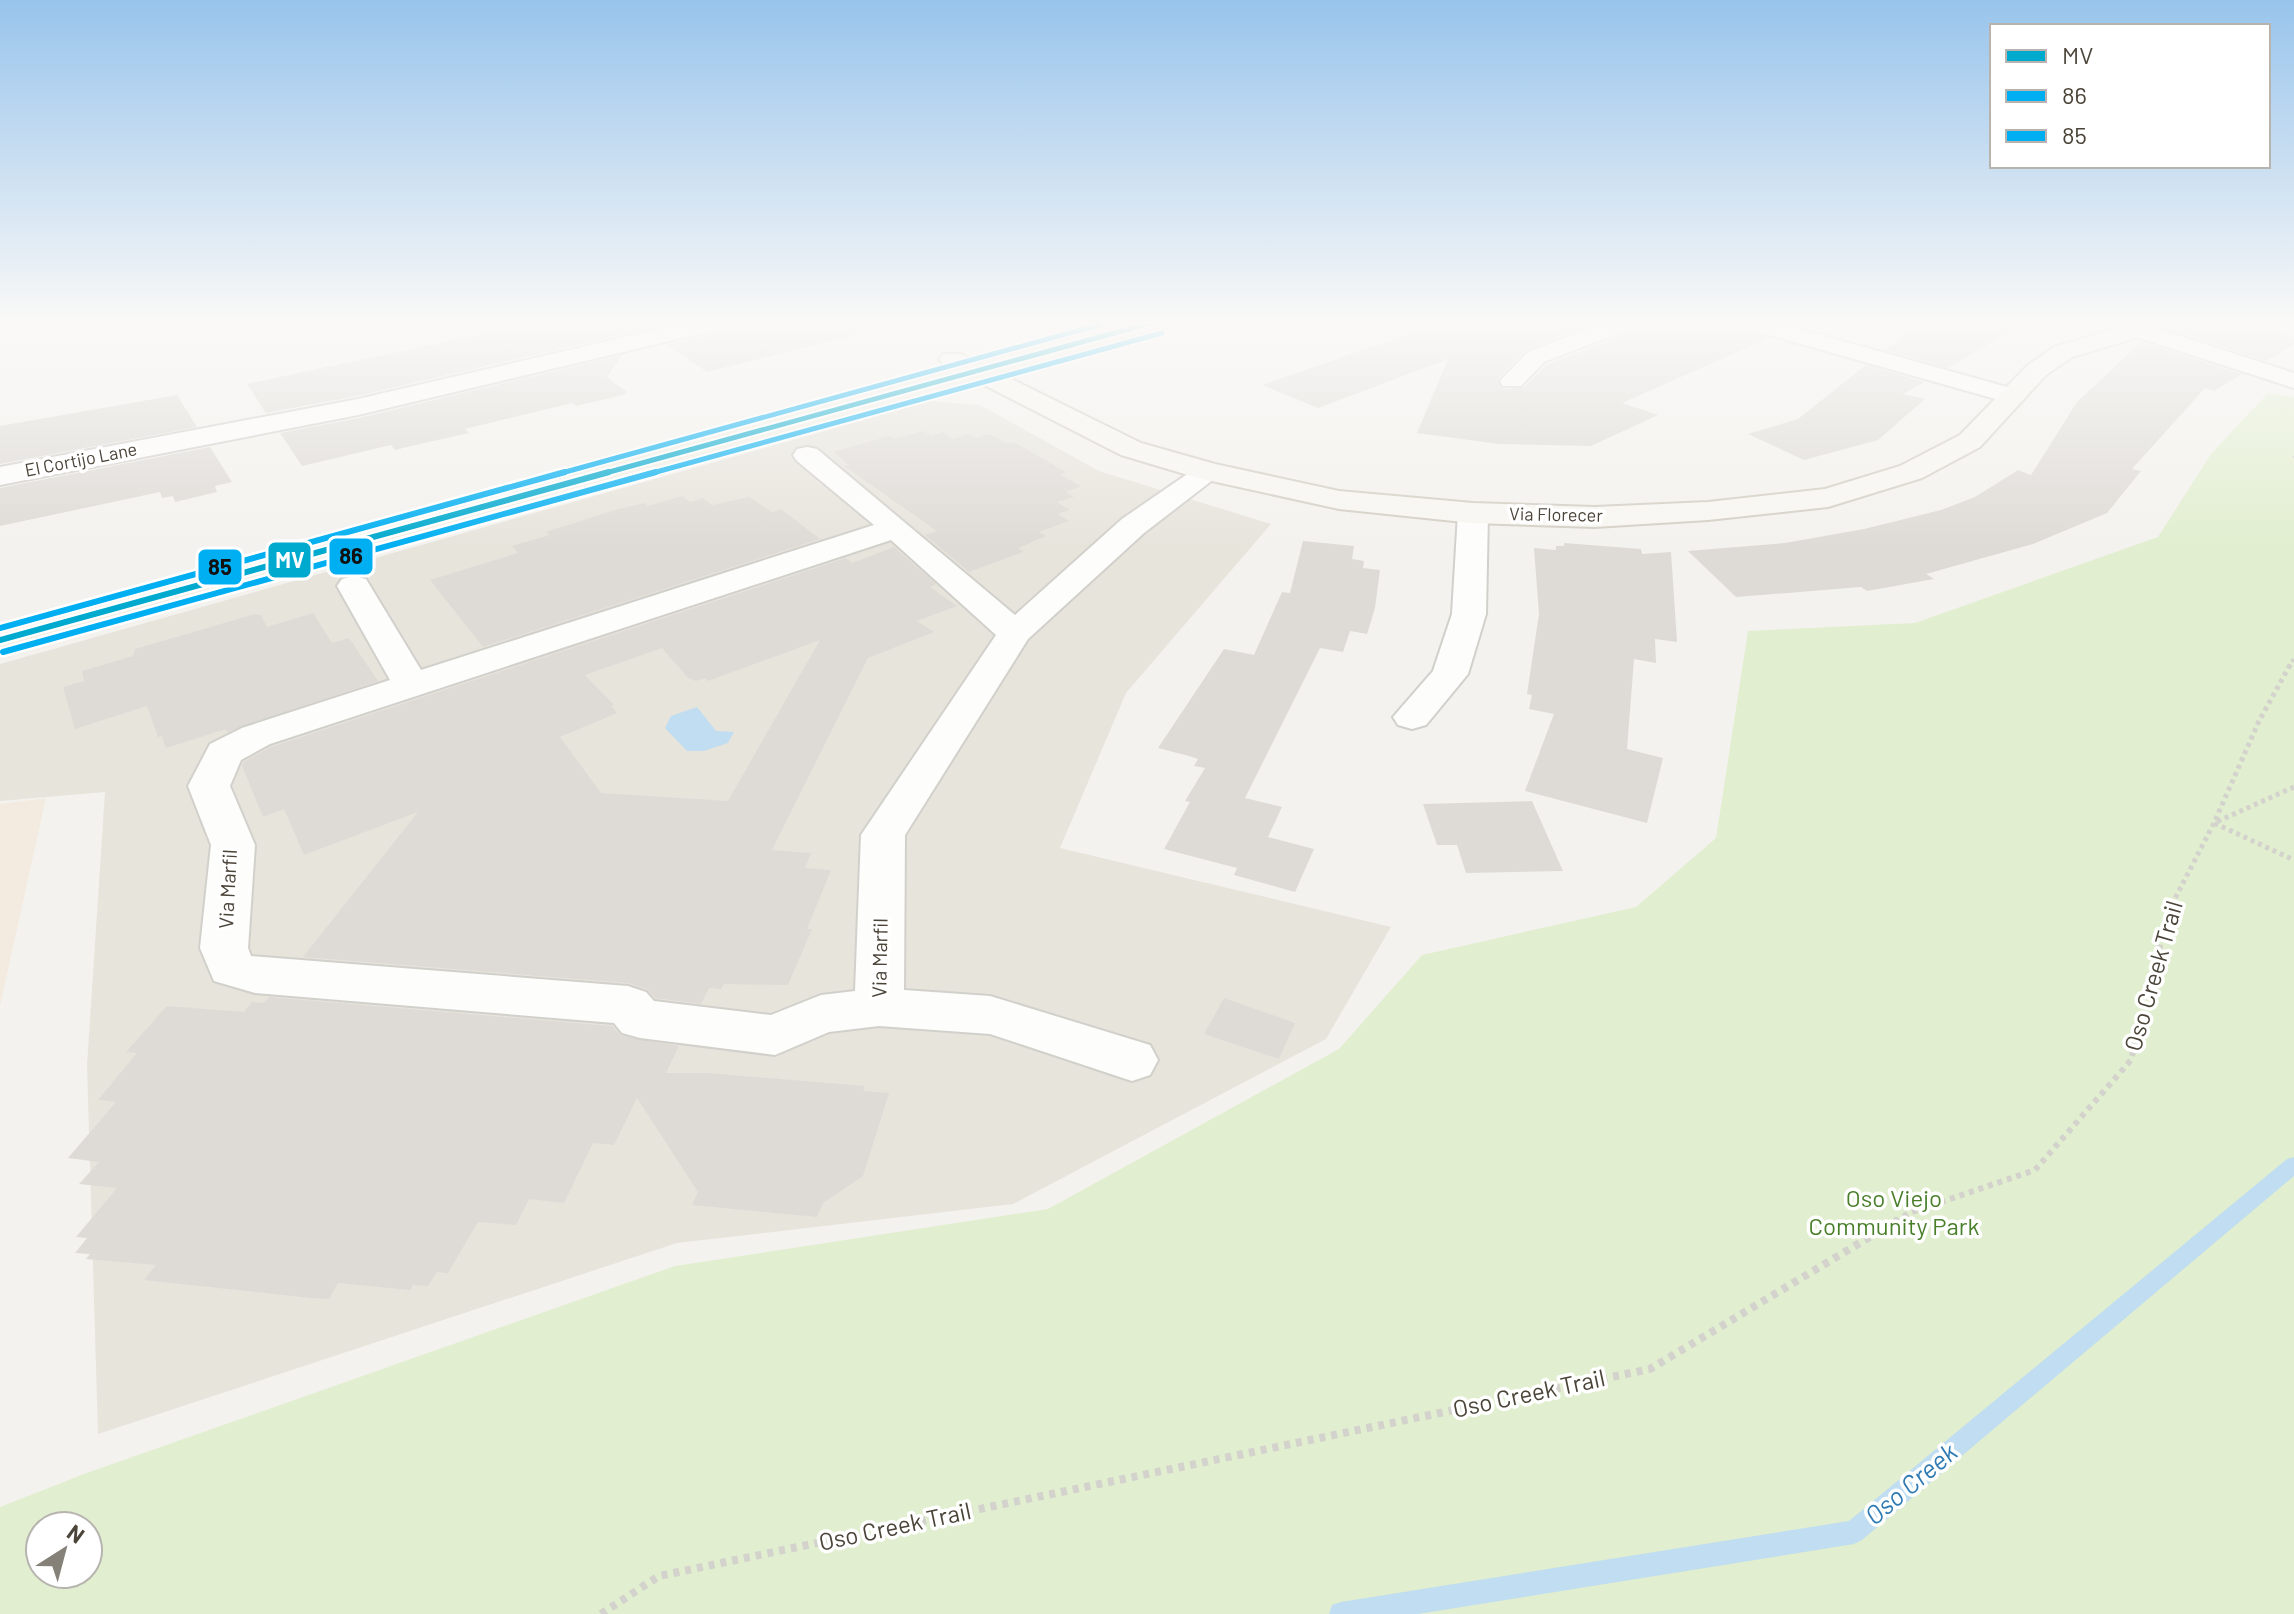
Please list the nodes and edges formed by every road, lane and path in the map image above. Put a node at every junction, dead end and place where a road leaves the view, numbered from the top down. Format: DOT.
graph roads {
  1 [pos="402,396"];
  2 [pos="846,396"];
  3 [pos="858,396"];
  4 [pos="1026,396"];
  5 [pos="2012,396"];
  6 [pos="807,455"];
  7 [pos="1209,472"];
  8 [pos="0,476"];
  9 [pos="1473,513"];
  10 [pos="896,528"];
  11 [pos="354,586"];
  12 [pos="0,611"];
  13 [pos="1015,633"];
  14 [pos="0,640"];
  15 [pos="2294,658"];
  16 [pos="412,686"];
  17 [pos="1412,717"];
  18 [pos="2294,787"];
  19 [pos="2214,823"];
  20 [pos="2294,860"];
  21 [pos="879,1007"];
  22 [pos="1132,1060"];
  23 [pos="601,1614"];
  1 -- 8 [label="street, El Cortijo Lane"];
  2 -- 12 [label="main road"];
  3 -- 14 [label="main road"];
  4 -- 7 [label="street, Via Florecer"];
  5 -- 9 [label="street, Via Florecer"];
  6 -- 10 [label="street"];
  7 -- 9 [label="street, Via Florecer"];
  7 -- 13 [label="street, Via Marfil"];
  9 -- 17 [label="street"];
  10 -- 13 [label="street"];
  10 -- 16 [label="street, Via Marfil"];
  11 -- 16 [label="street"];
  13 -- 21 [label="street, Via Marfil"];
  15 -- 19 [label="path, Oso Creek Trail"];
  16 -- 21 [label="street, Via Marfil"];
  18 -- 19 [label="path"];
  19 -- 20 [label="path"];
  19 -- 23 [label="path, Oso Creek Trail"];
  21 -- 22 [label="street"];
}
